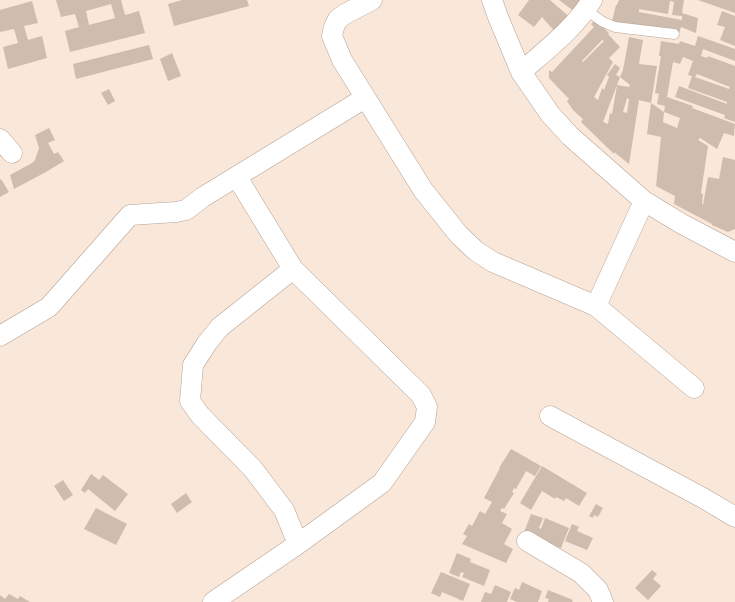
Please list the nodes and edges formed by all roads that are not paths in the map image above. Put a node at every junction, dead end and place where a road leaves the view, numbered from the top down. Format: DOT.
graph roads {
  1 [pos="372,0"];
  2 [pos="492,0"];
  3 [pos="589,5"];
  4 [pos="674,34"];
  5 [pos="521,72"];
  6 [pos="365,98"];
  7 [pos="237,177"];
  8 [pos="644,200"];
  9 [pos="735,252"];
  10 [pos="293,269"];
  11 [pos="596,306"];
  12 [pos="0,336"];
  13 [pos="694,388"];
  14 [pos="550,416"];
  15 [pos="735,517"];
  16 [pos="527,541"];
  17 [pos="298,544"];
  18 [pos="213,602"];
  19 [pos="603,602"];
  1 -- 6 [label="street"];
  2 -- 5 [label="street"];
  3 -- 4 [label="lane"];
  3 -- 5 [label="street"];
  5 -- 8 [label="street"];
  6 -- 7 [label="street"];
  6 -- 11 [label="street"];
  7 -- 10 [label="street"];
  7 -- 12 [label="street"];
  8 -- 9 [label="street"];
  8 -- 11 [label="street"];
  10 -- 17 [label="street"];
  10 -- 17 [label="street"];
  11 -- 13 [label="street"];
  14 -- 15 [label="street"];
  16 -- 19 [label="street"];
  17 -- 18 [label="street"];
}
